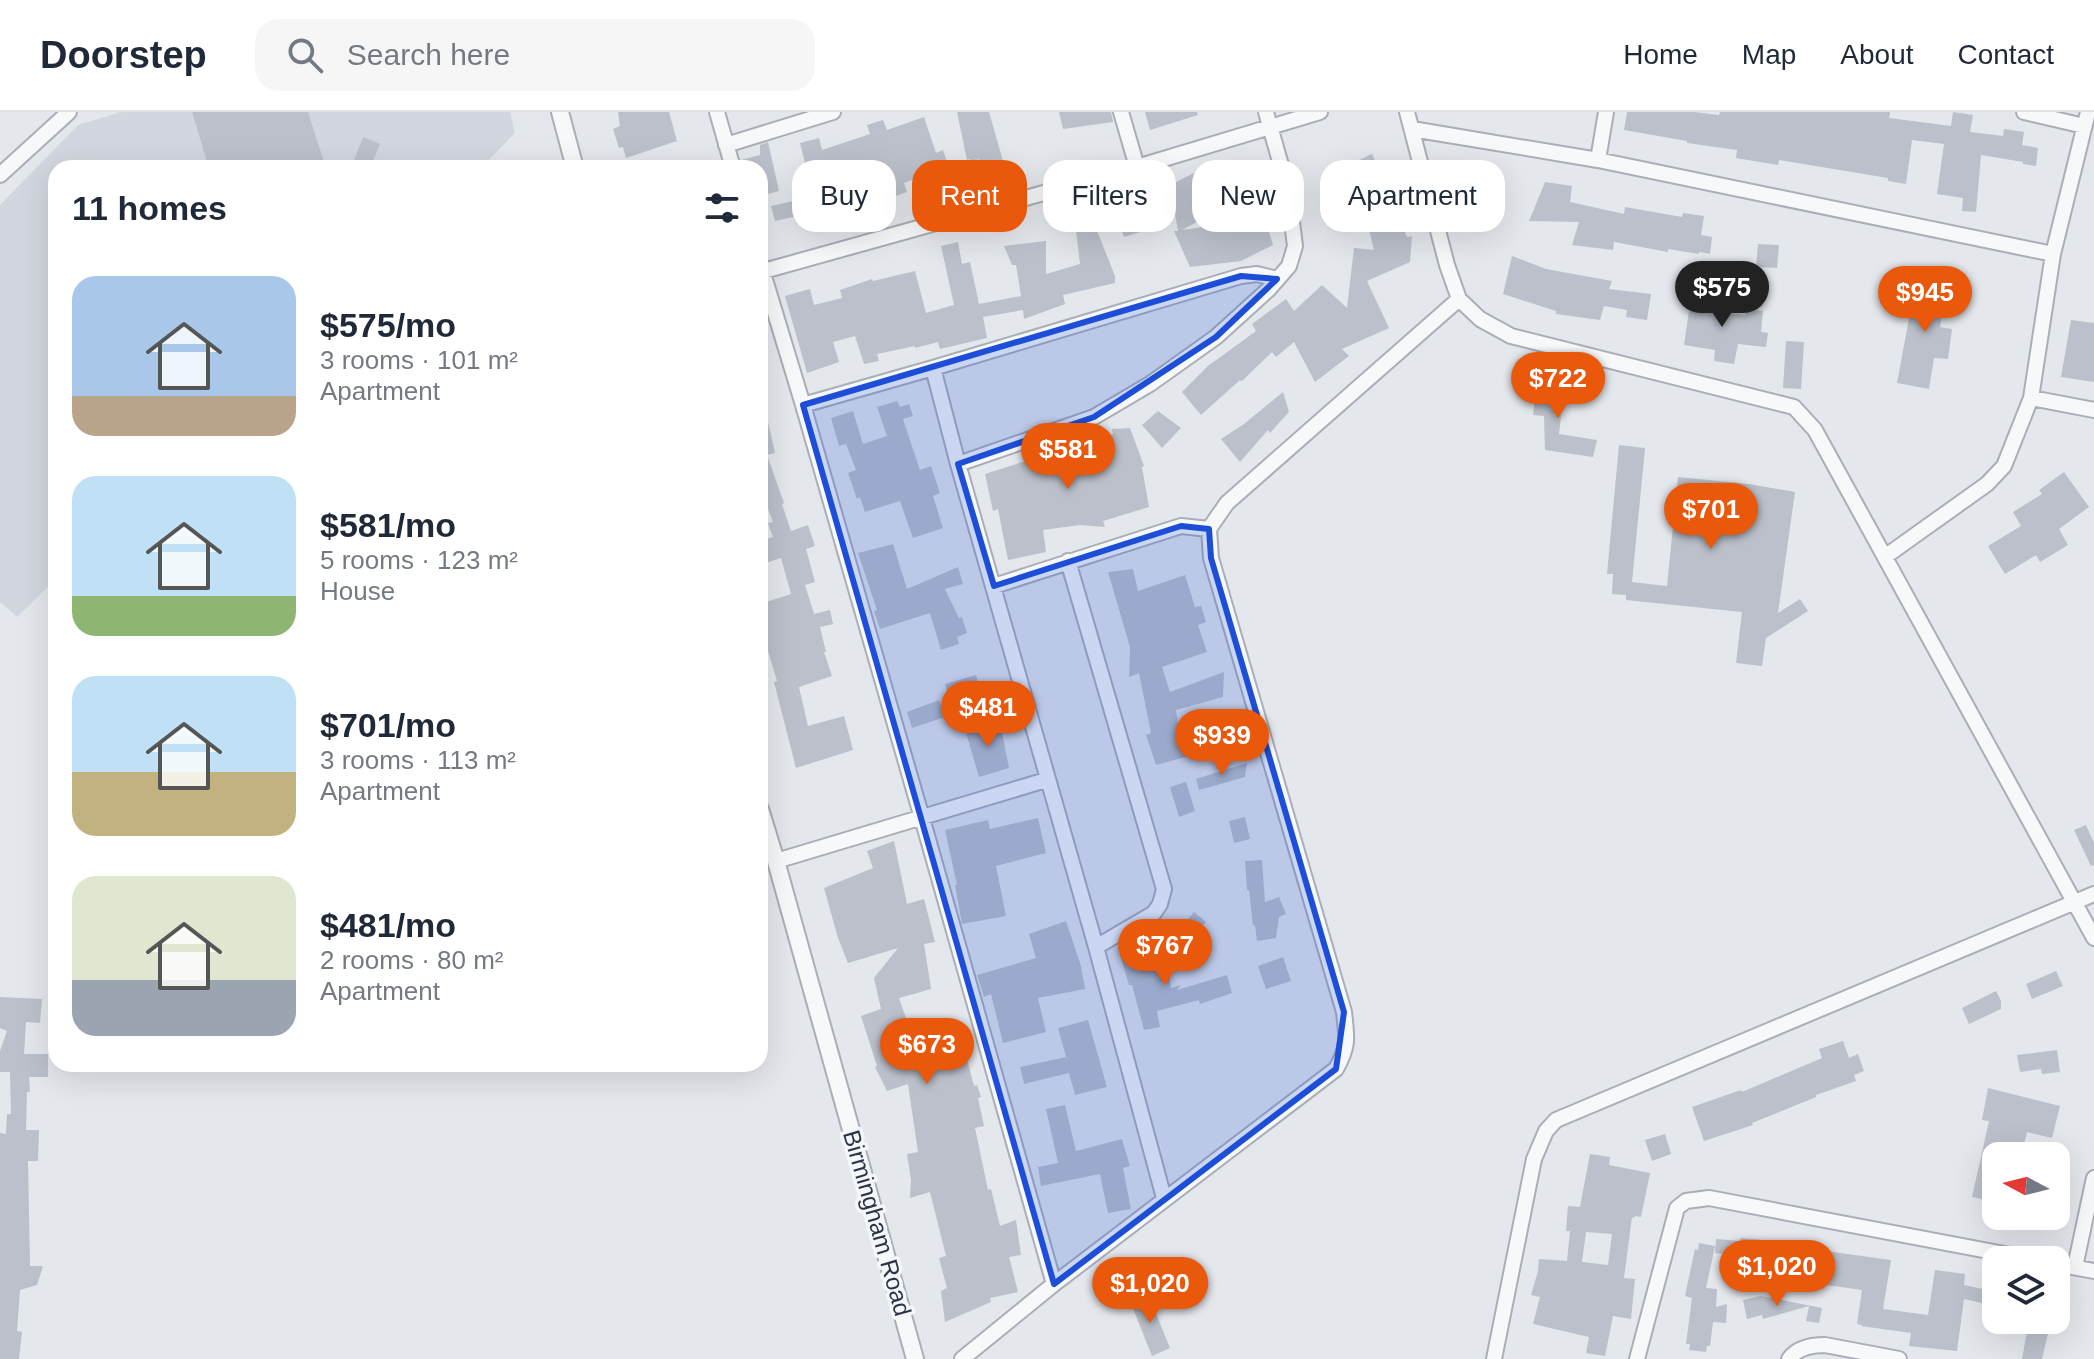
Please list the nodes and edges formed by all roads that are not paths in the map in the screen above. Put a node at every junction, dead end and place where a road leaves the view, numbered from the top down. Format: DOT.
graph roads {
  1 [pos="69,112"];
  2 [pos="560,112"];
  3 [pos="717,112"];
  4 [pos="833,112"];
  5 [pos="1121,112"];
  6 [pos="1320,112"];
  7 [pos="1407,112"];
  8 [pos="1606,112"];
  9 [pos="2024,112"];
  10 [pos="1268,119"];
  11 [pos="2086,119"];
  12 [pos="1412,129"];
  13 [pos="726,145"];
  14 [pos="573,160"];
  15 [pos="731,160"];
  16 [pos="1135,160"];
  17 [pos="1156,160"];
  18 [pos="1598,160"];
  19 [pos="0,175"];
  20 [pos="1043,192"];
  21 [pos="2053,254"];
  22 [pos="768,267"];
  23 [pos="1277,279"];
  24 [pos="768,292"];
  25 [pos="1459,299"];
  26 [pos="933,368"];
  27 [pos="2031,398"];
  28 [pos="803,405"];
  29 [pos="2094,410"];
  30 [pos="958,464"];
  31 [pos="1209,529"];
  32 [pos="1886,556"];
  33 [pos="1068,561"];
  34 [pos="994,586"];
  35 [pos="1046,780"];
  36 [pos="922,818"];
  37 [pos="768,835"];
  38 [pos="776,861"];
  39 [pos="2094,894"];
  40 [pos="2073,902"];
  41 [pos="2094,938"];
  42 [pos="1096,947"];
  43 [pos="2094,1178"];
  44 [pos="1164,1198"];
  45 [pos="1982,1250"];
  46 [pos="2070,1266"];
  47 [pos="2075,1267"];
  48 [pos="2094,1271"];
  49 [pos="1054,1284"];
  50 [pos="915,1359"];
  51 [pos="962,1359"];
  52 [pos="1494,1359"];
  53 [pos="1637,1359"];
  54 [pos="1789,1359"];
  55 [pos="1899,1359"];
  1 -- 19 [label="street"];
  2 -- 14 [label="street"];
  3 -- 13 [label="street"];
  4 -- 13 [label="street"];
  5 -- 16 [label="street"];
  6 -- 10 [label="street"];
  7 -- 12 [label="street"];
  8 -- 18 [label="street"];
  9 -- 11 [label="street"];
  10 -- 17 [label="street"];
  10 -- 23 [label="street"];
  11 -- 21 [label="street"];
  12 -- 18 [label="street"];
  12 -- 25 [label="street"];
  13 -- 15 [label="street"];
  18 -- 21 [label="street"];
  20 -- 22 [label="street"];
  21 -- 27 [label="street"];
  23 -- 26 [label="street"];
  23 -- 30 [label="street"];
  24 -- 28 [label="street"];
  25 -- 31 [label="street"];
  25 -- 32 [label="street"];
  26 -- 28 [label="street"];
  26 -- 30 [label="street"];
  27 -- 29 [label="street"];
  27 -- 32 [label="street"];
  28 -- 36 [label="street"];
  30 -- 34 [label="street"];
  31 -- 33 [label="street"];
  31 -- 44 [label="street"];
  32 -- 40 [label="street"];
  33 -- 34 [label="street"];
  33 -- 42 [label="street"];
  34 -- 35 [label="street"];
  35 -- 36 [label="street"];
  35 -- 42 [label="street"];
  36 -- 38 [label="street"];
  36 -- 49 [label="street"];
  37 -- 38 [label="street, Birmingham Road"];
  38 -- 50 [label="street, Birmingham Road"];
  39 -- 40 [label="street"];
  40 -- 41 [label="street"];
  40 -- 52 [label="street"];
  42 -- 44 [label="street"];
  43 -- 47 [label="street"];
  44 -- 49 [label="street"];
  45 -- 53 [label="street"];
  46 -- 47 [label="street"];
  47 -- 48 [label="street"];
  49 -- 51 [label="street"];
  54 -- 55 [label="street"];
}
